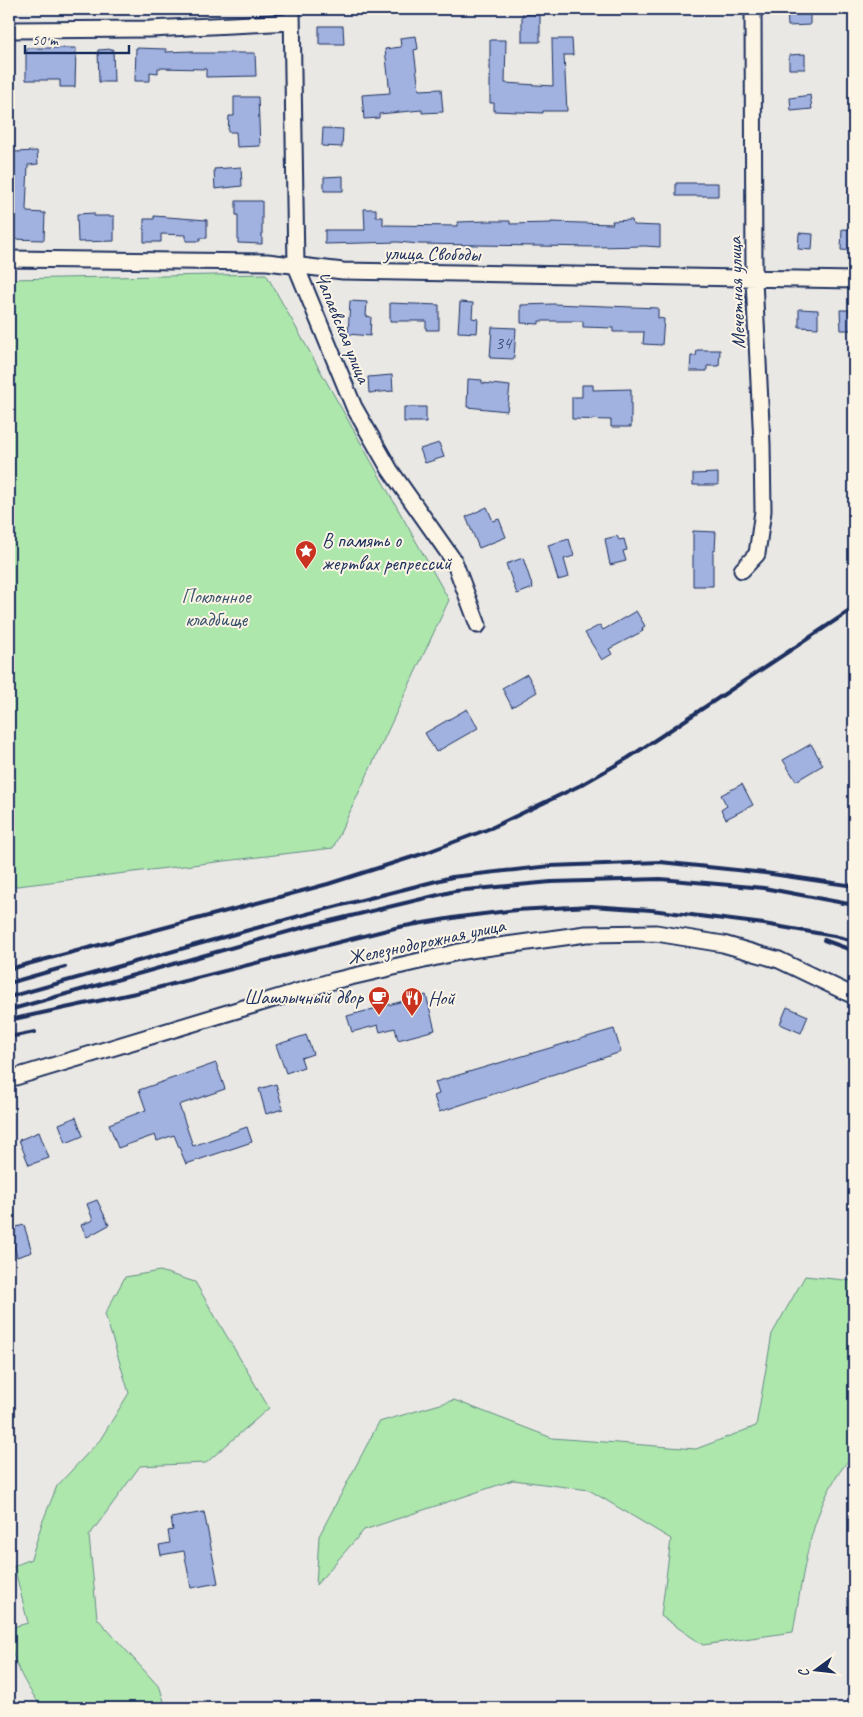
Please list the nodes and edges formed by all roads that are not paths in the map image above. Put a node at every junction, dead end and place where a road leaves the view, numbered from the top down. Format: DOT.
graph roads {
  1 [pos="754,9"];
  2 [pos="292,16"];
  3 [pos="9,30"];
  4 [pos="9,259"];
  5 [pos="296,266"];
  6 [pos="754,280"];
  7 [pos="854,280"];
  8 [pos="742,570"];
  9 [pos="478,626"];
  10 [pos="854,996"];
  11 [pos="9,1079"];
  1 -- 6 [label="street, Мечетная улица"];
  2 -- 3 [label="street"];
  2 -- 5 [label="street, Чапаевская улица"];
  4 -- 5 [label="street, улица Свободы"];
  5 -- 6 [label="street, улица Свободы"];
  5 -- 9 [label="street, Чапаевская улица"];
  6 -- 7 [label="street, улица Свободы"];
  6 -- 8 [label="street, Мечетная улица"];
  10 -- 11 [label="street, Железнодорожная улица"];
}
